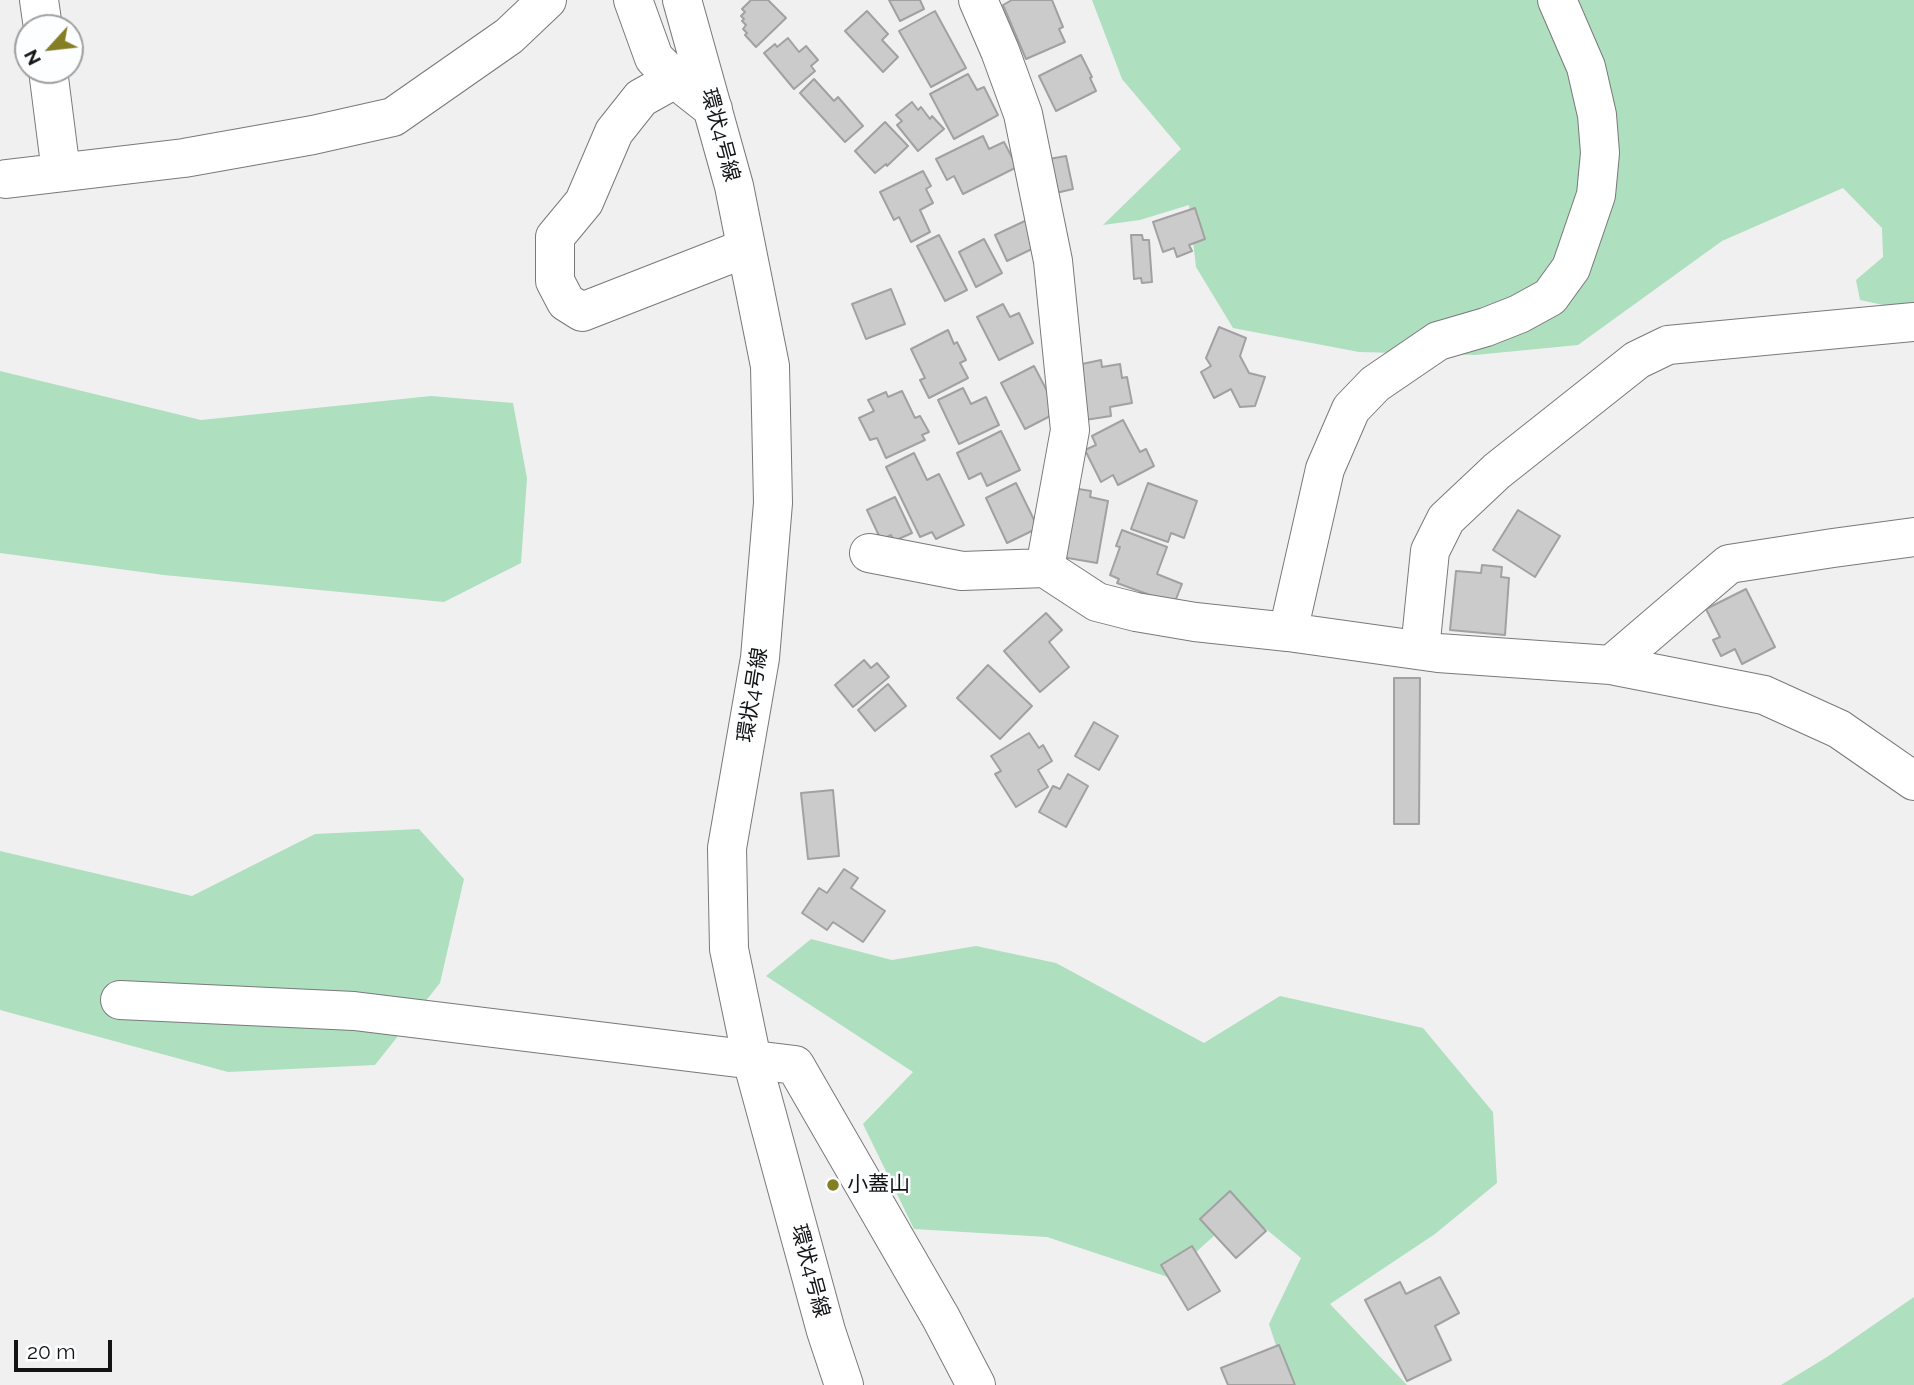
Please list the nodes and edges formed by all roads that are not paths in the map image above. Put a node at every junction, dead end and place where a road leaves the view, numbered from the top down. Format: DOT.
graph roads {
  1 [pos="547,0"];
  2 [pos="633,0"];
  3 [pos="978,0"];
  4 [pos="1557,0"];
  5 [pos="689,6"];
  6 [pos="675,79"];
  7 [pos="50,84"];
  8 [pos="713,108"];
  9 [pos="61,172"];
  10 [pos="6,179"];
  11 [pos="746,248"];
  12 [pos="1914,322"];
  13 [pos="1914,537"];
  14 [pos="869,553"];
  15 [pos="1045,568"];
  16 [pos="1288,632"];
  17 [pos="1420,650"];
  18 [pos="1611,665"];
  19 [pos="1914,781"];
  20 [pos="120,1000"];
  21 [pos="752,1060"];
  22 [pos="844,1385"];
  23 [pos="976,1385"];
  1 -- 9 [label="street"];
  2 -- 6 [label="street"];
  3 -- 15 [label="street"];
  4 -- 16 [label="street"];
  5 -- 8 [label="street, 環状4号線"];
  6 -- 8 [label="street"];
  6 -- 11 [label="street"];
  7 -- 9 [label="street"];
  8 -- 11 [label="street, 環状4号線"];
  9 -- 10 [label="street"];
  11 -- 21 [label="street, 環状4号線"];
  12 -- 17 [label="street"];
  13 -- 18 [label="street"];
  14 -- 15 [label="street"];
  15 -- 16 [label="street"];
  16 -- 17 [label="street"];
  17 -- 18 [label="street"];
  18 -- 19 [label="street"];
  20 -- 21 [label="street"];
  21 -- 22 [label="street, 環状4号線"];
  21 -- 23 [label="street"];
}
